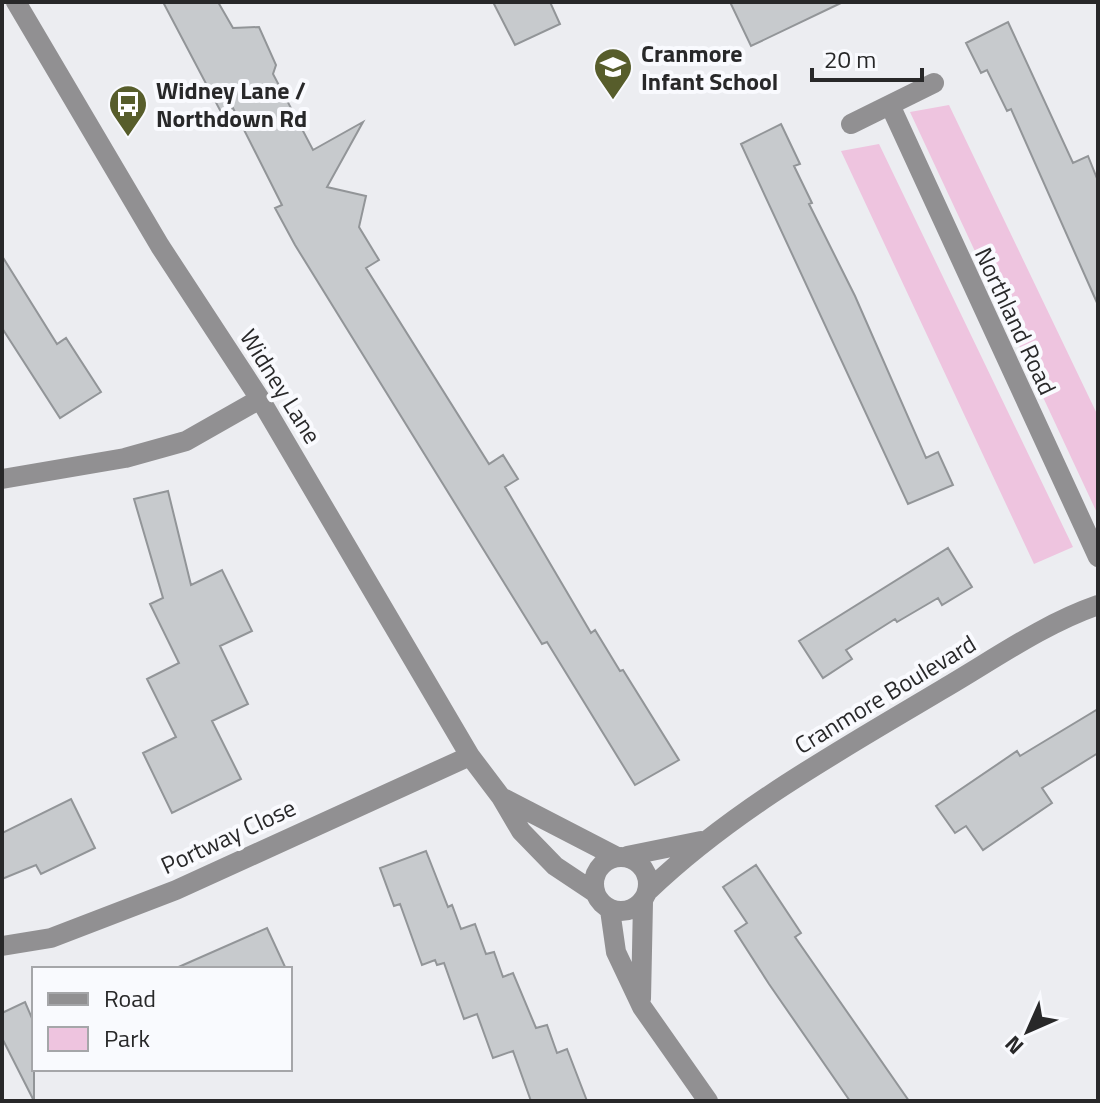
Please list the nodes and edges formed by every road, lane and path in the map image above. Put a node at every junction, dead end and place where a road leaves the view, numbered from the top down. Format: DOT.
graph roads {
  1 [pos="16,2"];
  2 [pos="934,83"];
  3 [pos="890,105"];
  4 [pos="851,124"];
  5 [pos="260,399"];
  6 [pos="2,479"];
  7 [pos="1098,557"];
  8 [pos="1098,605"];
  9 [pos="470,756"];
  10 [pos="501,797"];
  11 [pos="706,840"];
  12 [pos="622,856"];
  13 [pos="594,892"];
  14 [pos="646,896"];
  15 [pos="610,910"];
  16 [pos="2,946"];
  17 [pos="642,1007"];
  18 [pos="708,1101"];
  1 -- 5 [label="street, Widney Lane"];
  2 -- 3 [label="street"];
  3 -- 4 [label="street"];
  3 -- 7 [label="street, Northland Road"];
  5 -- 6 [label="street"];
  5 -- 9 [label="street, Widney Lane"];
  8 -- 11 [label="street, Cranmore Boulevard"];
  9 -- 10 [label="street, Widney Lane"];
  9 -- 16 [label="street, Portway Close"];
  10 -- 12 [label="street, Widney Lane"];
  10 -- 13 [label="street, Widney Lane"];
  11 -- 12 [label="street, Cranmore Boulevard"];
  11 -- 14 [label="street, Cranmore Boulevard"];
  12 -- 13 [label="street"];
  12 -- 14 [label="street"];
  13 -- 15 [label="street"];
  14 -- 15 [label="street"];
  14 -- 17 [label="street"];
  15 -- 17 [label="street"];
  17 -- 18 [label="street"];
}
